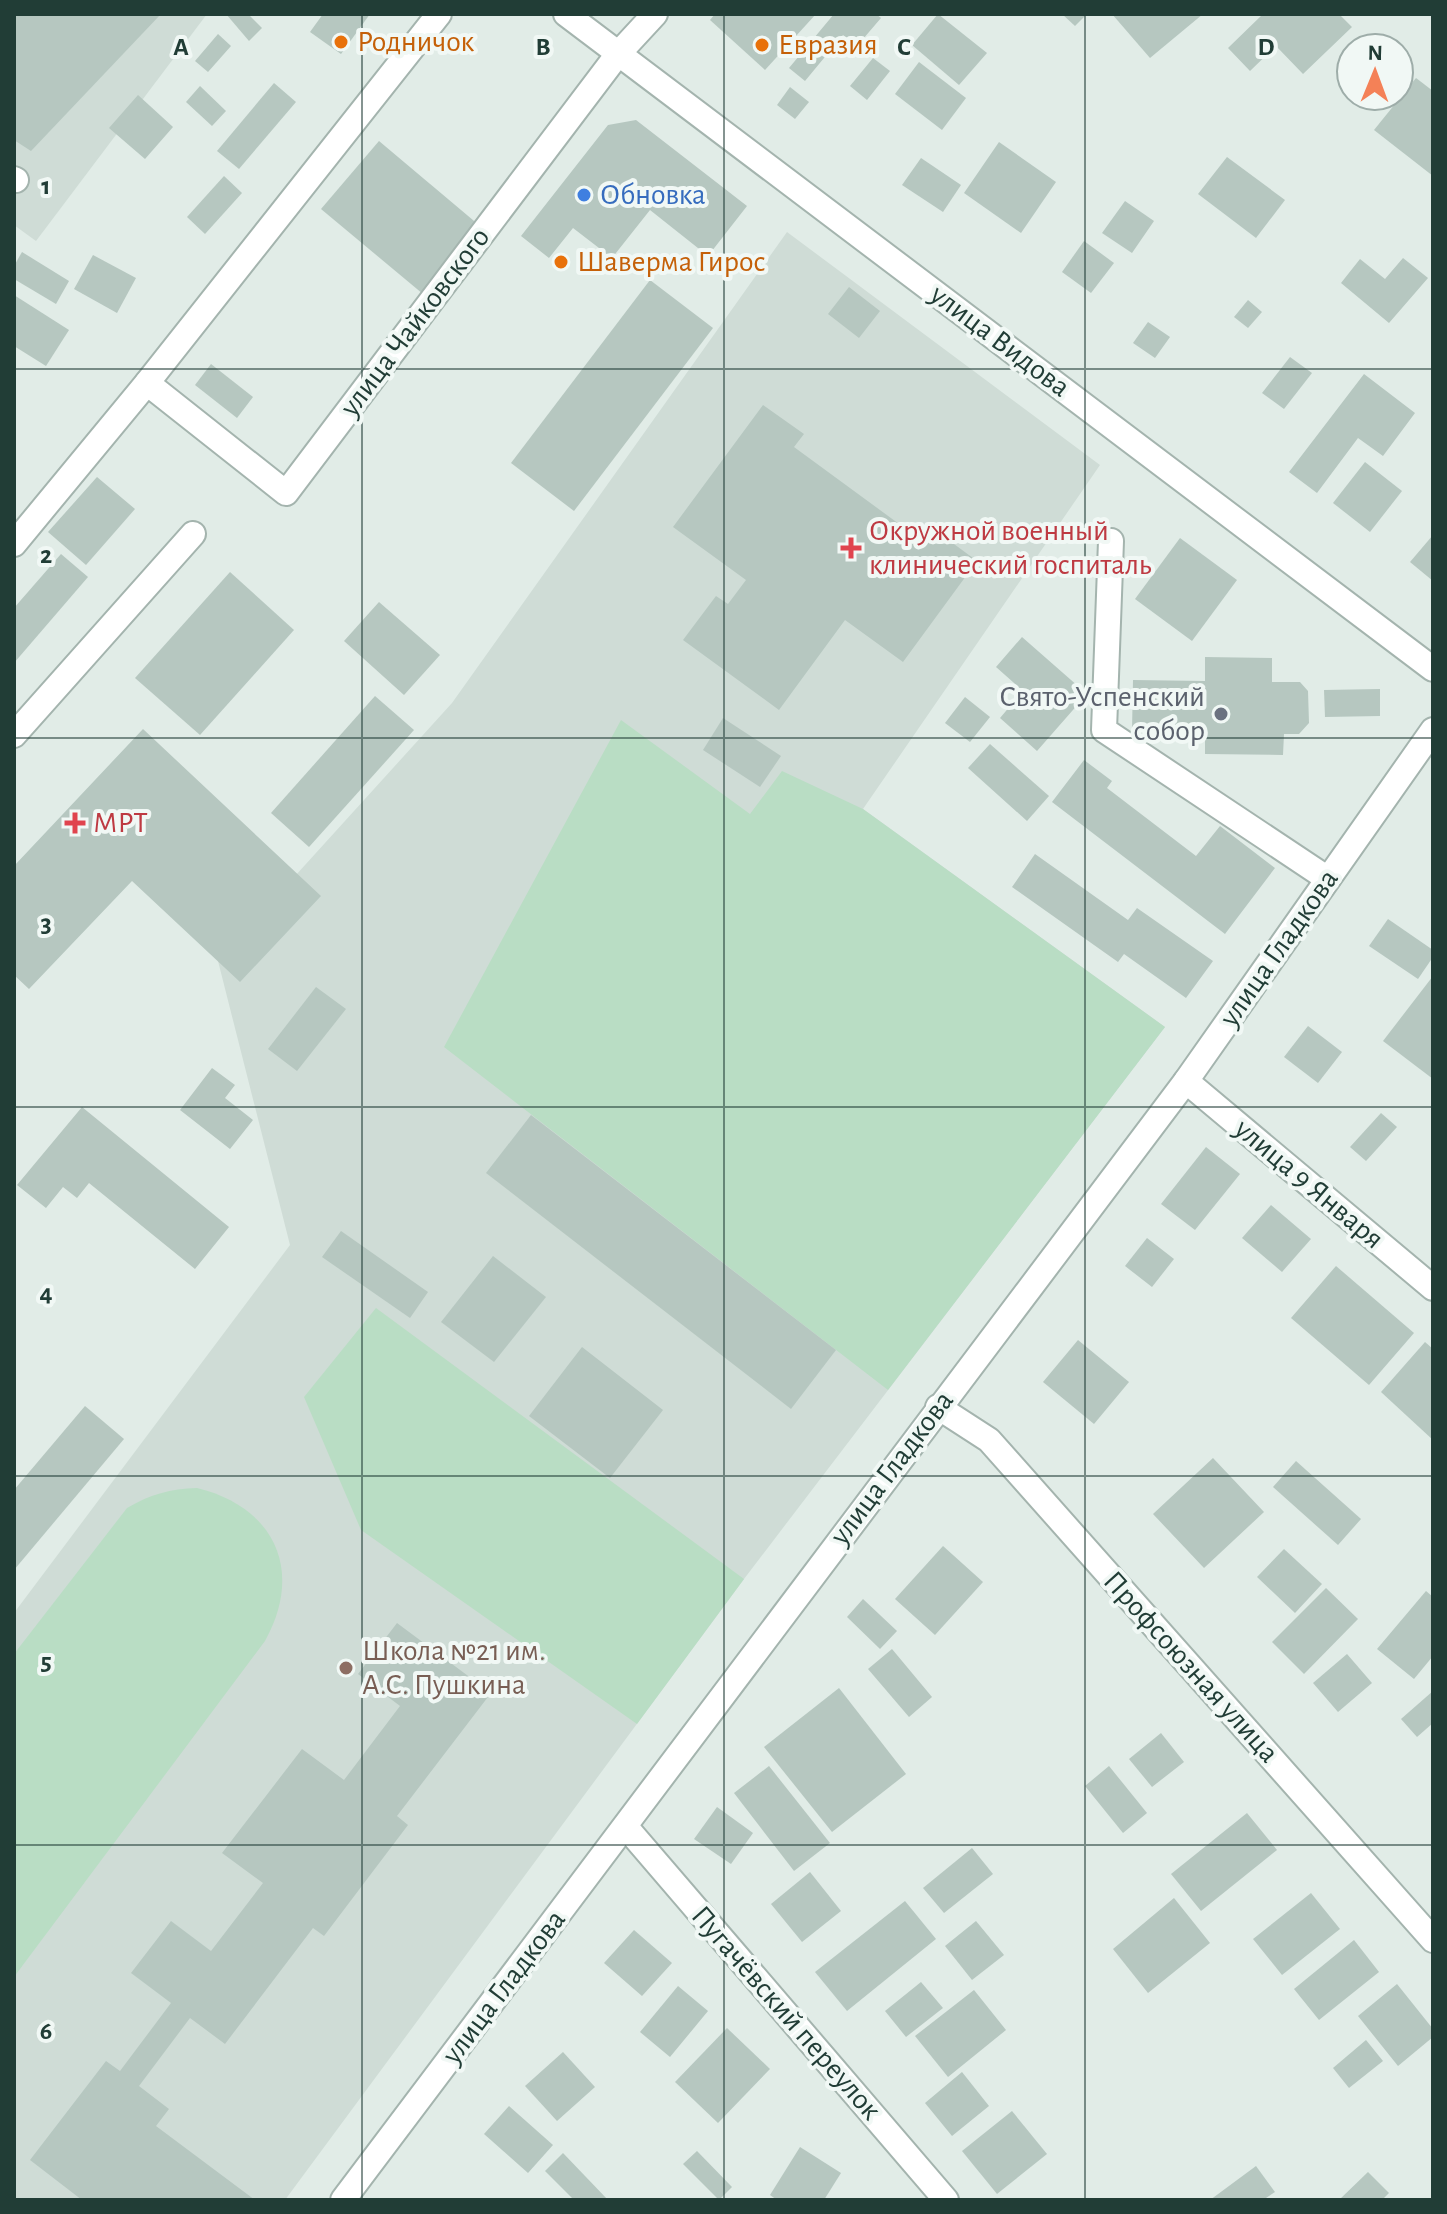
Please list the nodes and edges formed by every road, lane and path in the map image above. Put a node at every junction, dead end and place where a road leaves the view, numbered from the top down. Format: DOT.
graph roads {
  1 [pos="439,14"];
  2 [pos="566,14"];
  3 [pos="655,14"];
  4 [pos="618,54"];
  5 [pos="147,383"];
  6 [pos="193,534"];
  7 [pos="1111,541"];
  8 [pos="14,544"];
  9 [pos="1433,669"];
  10 [pos="1433,730"];
  11 [pos="14,735"];
  12 [pos="1328,879"];
  13 [pos="1186,1081"];
  14 [pos="1433,1288"];
  15 [pos="938,1407"];
  16 [pos="626,1827"];
  17 [pos="1433,1940"];
  18 [pos="343,2200"];
  19 [pos="946,2200"];
  1 -- 5 [label="street"];
  2 -- 4 [label="street, улица Видова"];
  3 -- 4 [label="street, улица Чайковского"];
  4 -- 5 [label="street, улица Чайковского"];
  4 -- 9 [label="street, улица Видова"];
  5 -- 8 [label="street"];
  6 -- 11 [label="street"];
  7 -- 12 [label="street"];
  10 -- 12 [label="street, улица Гладкова"];
  12 -- 13 [label="street, улица Гладкова"];
  13 -- 14 [label="street, улица 9 Января"];
  13 -- 15 [label="street, улица Гладкова"];
  15 -- 16 [label="street, улица Гладкова"];
  15 -- 17 [label="street, Профсоюзная улица"];
  16 -- 18 [label="street, улица Гладкова"];
  16 -- 19 [label="street, Пугачёвский переулок"];
}
